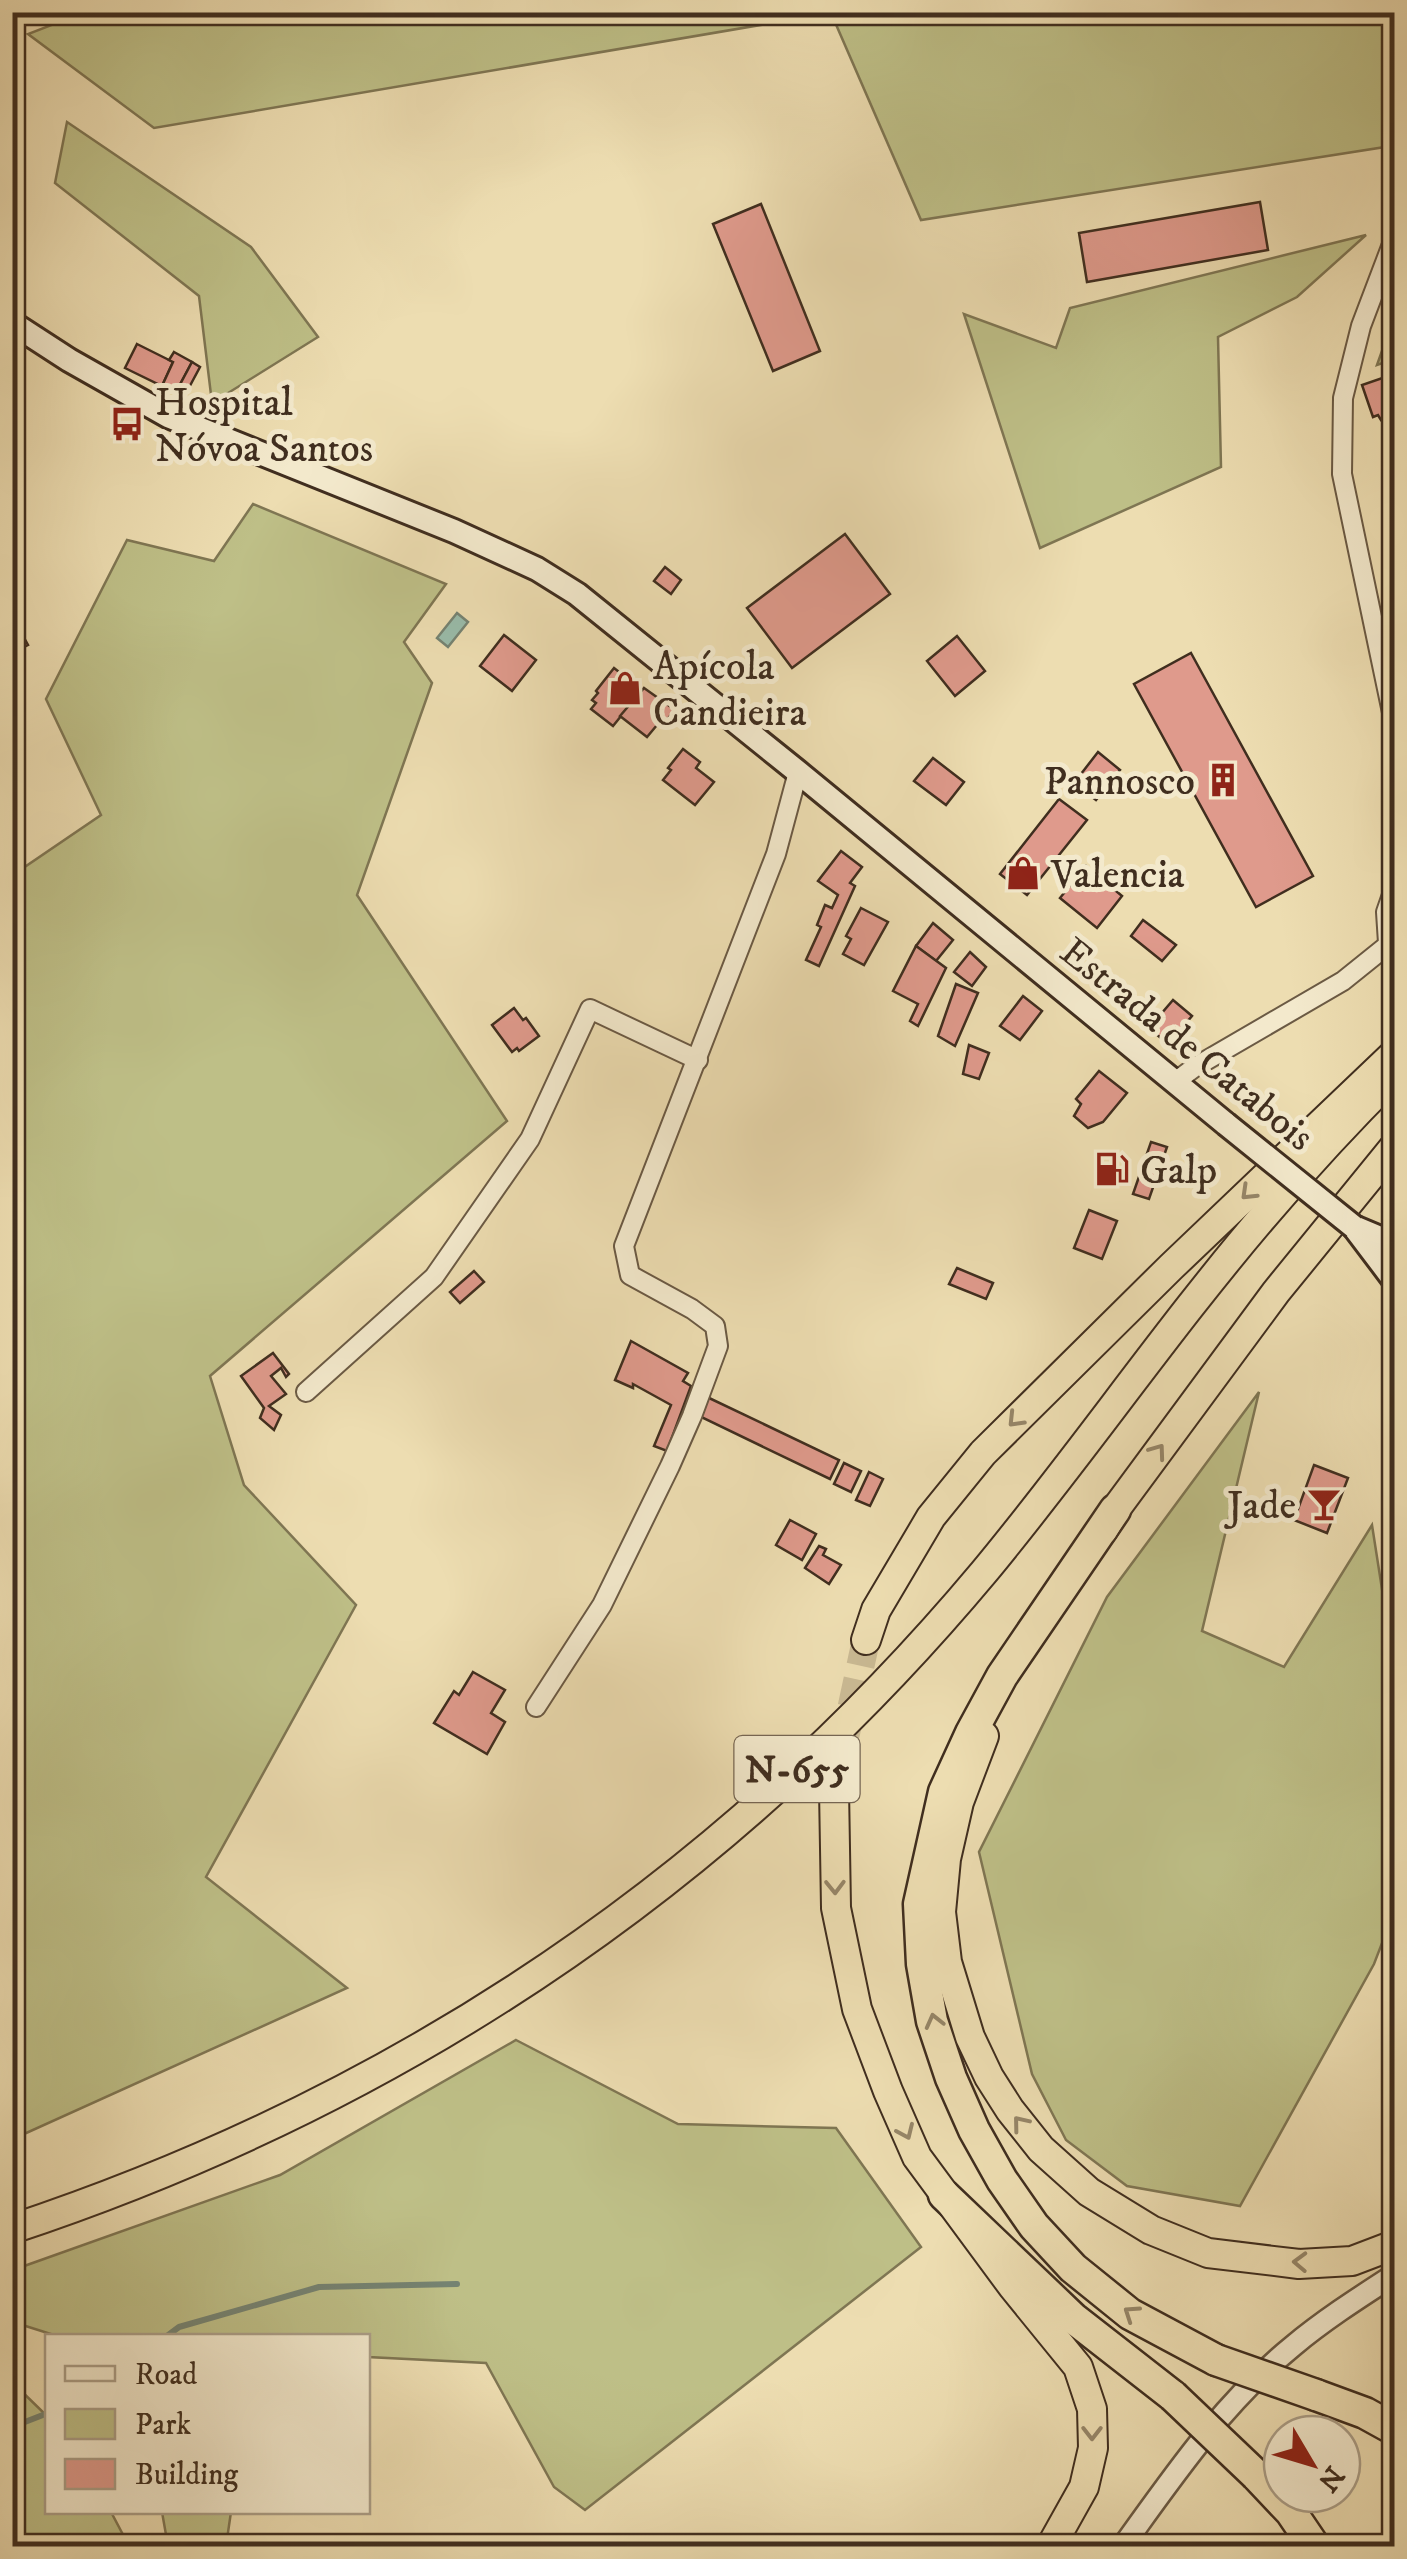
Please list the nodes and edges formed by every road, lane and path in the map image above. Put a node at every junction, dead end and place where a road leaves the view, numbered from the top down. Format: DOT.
graph roads {
  1 [pos="1394,239"];
  2 [pos="12,323"];
  3 [pos="1394,722"];
  4 [pos="798,772"];
  5 [pos="1394,889"];
  6 [pos="1391,942"];
  7 [pos="1394,1054"];
  8 [pos="698,1060"];
  9 [pos="1394,1075"];
  10 [pos="1174,1082"];
  11 [pos="1394,1147"];
  12 [pos="1354,1227"];
  13 [pos="1394,1244"];
  14 [pos="1394,1280"];
  15 [pos="306,1392"];
  16 [pos="1115,1510"];
  17 [pos="866,1640"];
  18 [pos="536,1707"];
  19 [pos="834,1789"];
  20 [pos="944,2195"];
  21 [pos="12,2230"];
  22 [pos="1394,2245"];
  23 [pos="1394,2275"];
  24 [pos="1394,2429"];
  25 [pos="1051,2546"];
  26 [pos="1123,2546"];
  27 [pos="1314,2546"];
  1 -- 3 [label="street"];
  2 -- 4 [label="main road, Estrada de Catabois"];
  4 -- 8 [label="street"];
  4 -- 10 [label="main road, Estrada de Catabois"];
  5 -- 6 [label="street"];
  6 -- 10 [label="street"];
  7 -- 17 [label="highway, one-way"];
  8 -- 15 [label="street"];
  8 -- 18 [label="street"];
  9 -- 21 [label="highway, N-655"];
  10 -- 12 [label="main road, Estrada de Catabois, bridge"];
  16 -- 11 [label="highway, one-way"];
  12 -- 13 [label="main road"];
  12 -- 14 [label="main road"];
  22 -- 16 [label="highway, one-way"];
  24 -- 16 [label="highway, one-way, bridge"];
  19 -- 20 [label="highway, one-way"];
  20 -- 25 [label="highway, one-way"];
  20 -- 27 [label="highway, bridge"];
  23 -- 26 [label="street"];
}
